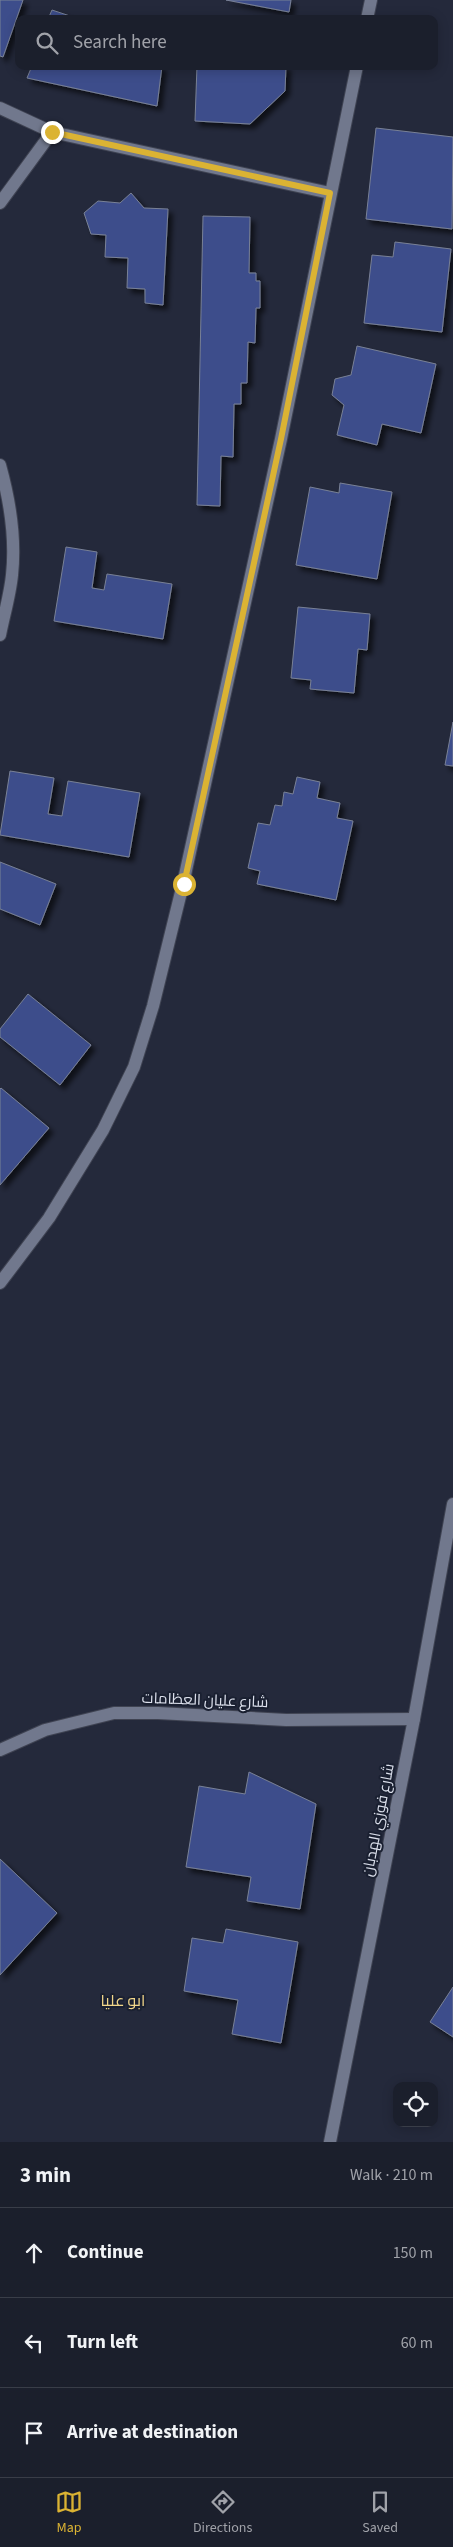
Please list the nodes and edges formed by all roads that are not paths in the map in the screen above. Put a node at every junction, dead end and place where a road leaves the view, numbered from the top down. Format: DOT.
graph roads {
  1 [pos="371,0"];
  2 [pos="368,15"];
  3 [pos="356,70"];
  4 [pos="0,108"];
  5 [pos="52,132"];
  6 [pos="330,193"];
  7 [pos="0,203"];
  8 [pos="0,465"];
  9 [pos="0,635"];
  10 [pos="0,1283"];
  11 [pos="453,1504"];
  12 [pos="414,1719"];
  13 [pos="0,1750"];
  14 [pos="330,2142"];
  1 -- 2 [label="street"];
  3 -- 6 [label="street"];
  4 -- 5 [label="street"];
  5 -- 6 [label="street"];
  5 -- 7 [label="street"];
  6 -- 10 [label="street"];
  8 -- 9 [label="street"];
  11 -- 12 [label="street, شارع فوزي الهدبان"];
  12 -- 13 [label="street, شارع عليان العظامات"];
  12 -- 14 [label="street, شارع فوزي الهدبان"];
}
